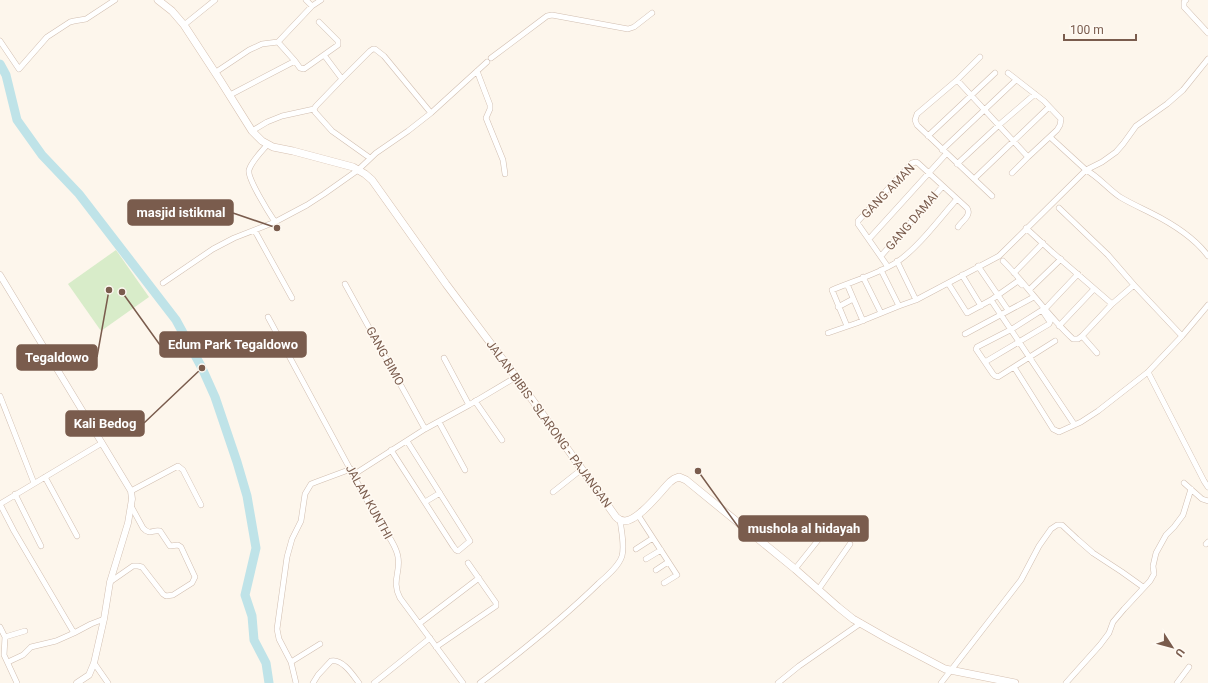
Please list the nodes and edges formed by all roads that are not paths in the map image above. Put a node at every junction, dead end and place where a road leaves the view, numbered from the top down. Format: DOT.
graph roads {
  1 [pos="115,0"];
  2 [pos="158,0"];
  3 [pos="214,0"];
  4 [pos="306,0"];
  5 [pos="321,0"];
  6 [pos="1186,0"];
  7 [pos="312,6"];
  8 [pos="652,13"];
  9 [pos="319,22"];
  10 [pos="184,25"];
  11 [pos="1208,33"];
  12 [pos="0,41"];
  13 [pos="278,42"];
  14 [pos="324,55"];
  15 [pos="980,57"];
  16 [pos="1208,59"];
  17 [pos="295,61"];
  18 [pos="477,71"];
  19 [pos="216,72"];
  20 [pos="995,73"];
  21 [pos="1008,73"];
  22 [pos="342,79"];
  23 [pos="957,80"];
  24 [pos="1016,80"];
  25 [pos="1035,94"];
  26 [pos="230,95"];
  27 [pos="971,96"];
  28 [pos="1049,106"];
  29 [pos="314,109"];
  30 [pos="985,110"];
  31 [pos="431,113"];
  32 [pos="998,125"];
  33 [pos="252,131"];
  34 [pos="928,136"];
  35 [pos="1050,137"];
  36 [pos="1012,141"];
  37 [pos="267,145"];
  38 [pos="944,152"];
  39 [pos="1028,157"];
  40 [pos="370,158"];
  41 [pos="957,164"];
  42 [pos="358,170"];
  43 [pos="1086,170"];
  44 [pos="928,173"];
  45 [pos="1012,173"];
  46 [pos="505,174"];
  47 [pos="974,179"];
  48 [pos="943,186"];
  49 [pos="992,196"];
  50 [pos="957,199"];
  51 [pos="1059,208"];
  52 [pos="275,222"];
  53 [pos="958,226"];
  54 [pos="1026,228"];
  55 [pos="255,230"];
  56 [pos="869,239"];
  57 [pos="1043,243"];
  58 [pos="881,256"];
  59 [pos="1208,256"];
  60 [pos="1061,259"];
  61 [pos="897,261"];
  62 [pos="1003,261"];
  63 [pos="978,266"];
  64 [pos="888,267"];
  65 [pos="881,270"];
  66 [pos="1014,273"];
  67 [pos="1078,274"];
  68 [pos="0,275"];
  69 [pos="962,275"];
  70 [pos="863,277"];
  71 [pos="163,283"];
  72 [pos="948,283"];
  73 [pos="345,284"];
  74 [pos="847,284"];
  75 [pos="1134,285"];
  76 [pos="1094,289"];
  77 [pos="1029,290"];
  78 [pos="998,295"];
  79 [pos="292,298"];
  80 [pos="1032,298"];
  81 [pos="853,299"];
  82 [pos="916,300"];
  83 [pos="991,300"];
  84 [pos="1112,304"];
  85 [pos="1208,305"];
  86 [pos="838,306"];
  87 [pos="899,306"];
  88 [pos="981,306"];
  89 [pos="1008,310"];
  90 [pos="1043,310"];
  91 [pos="881,313"];
  92 [pos="1001,314"];
  93 [pos="268,317"];
  94 [pos="863,321"];
  95 [pos="847,326"];
  96 [pos="1059,326"];
  97 [pos="1012,329"];
  98 [pos="828,333"];
  99 [pos="965,334"];
  100 [pos="1082,336"];
  101 [pos="1182,336"];
  102 [pos="1055,341"];
  103 [pos="1019,342"];
  104 [pos="1098,353"];
  105 [pos="1030,357"];
  106 [pos="444,358"];
  107 [pos="985,362"];
  108 [pos="1014,366"];
  109 [pos="1148,372"];
  110 [pos="516,376"];
  111 [pos="0,396"];
  112 [pos="475,401"];
  113 [pos="469,405"];
  114 [pos="439,422"];
  115 [pos="1074,424"];
  116 [pos="425,429"];
  117 [pos="502,440"];
  118 [pos="407,441"];
  119 [pos="102,443"];
  120 [pos="391,450"];
  121 [pos="350,469"];
  122 [pos="582,469"];
  123 [pos="465,470"];
  124 [pos="354,475"];
  125 [pos="45,477"];
  126 [pos="1184,483"];
  127 [pos="34,484"];
  128 [pos="1208,487"];
  129 [pos="1191,489"];
  130 [pos="131,491"];
  131 [pos="553,492"];
  132 [pos="440,493"];
  133 [pos="14,494"];
  134 [pos="1208,501"];
  135 [pos="425,502"];
  136 [pos="0,504"];
  137 [pos="201,505"];
  138 [pos="131,506"];
  139 [pos="638,515"];
  140 [pos="620,519"];
  141 [pos="77,536"];
  142 [pos="653,538"];
  143 [pos="819,539"];
  144 [pos="850,544"];
  145 [pos="41,546"];
  146 [pos="636,549"];
  147 [pos="661,550"];
  148 [pos="646,559"];
  149 [pos="668,562"];
  150 [pos="468,563"];
  151 [pos="795,569"];
  152 [pos="656,570"];
  153 [pos="479,578"];
  154 [pos="110,582"];
  155 [pos="664,583"];
  156 [pos="1143,587"];
  157 [pos="818,590"];
  158 [pos="104,619"];
  159 [pos="420,623"];
  160 [pos="861,623"];
  161 [pos="0,627"];
  162 [pos="25,630"];
  163 [pos="74,632"];
  164 [pos="5,637"];
  165 [pos="430,638"];
  166 [pos="320,644"];
  167 [pos="436,647"];
  168 [pos="8,662"];
  169 [pos="291,662"];
  170 [pos="94,663"];
  171 [pos="1189,667"];
  172 [pos="951,671"];
  173 [pos="487,681"];
  174 [pos="17,683"];
  175 [pos="77,683"];
  176 [pos="108,683"];
  177 [pos="296,683"];
  178 [pos="312,683"];
  179 [pos="359,683"];
  180 [pos="374,683"];
  181 [pos="463,683"];
  182 [pos="480,683"];
  183 [pos="778,683"];
  184 [pos="941,683"];
  185 [pos="1015,683"];
  186 [pos="1066,683"];
  187 [pos="1177,683"];
  1 -- 12 [label="street"];
  2 -- 10 [label="main road, JALAN BIBIS - SLARONG - PAJANGAN"];
  3 -- 10 [label="street"];
  4 -- 7 [label="street"];
  5 -- 7 [label="street"];
  6 -- 11 [label="street"];
  7 -- 13 [label="street"];
  8 -- 18 [label="street"];
  9 -- 14 [label="street"];
  10 -- 19 [label="main road, JALAN BIBIS - SLARONG - PAJANGAN"];
  13 -- 17 [label="street"];
  13 -- 19 [label="street"];
  14 -- 17 [label="street"];
  14 -- 22 [label="street"];
  15 -- 23 [label="street"];
  16 -- 43 [label="street"];
  17 -- 26 [label="street"];
  18 -- 31 [label="street"];
  18 -- 46 [label="street"];
  19 -- 26 [label="main road, JALAN BIBIS - SLARONG - PAJANGAN"];
  20 -- 27 [label="street"];
  21 -- 24 [label="street"];
  22 -- 29 [label="street"];
  22 -- 31 [label="street"];
  23 -- 27 [label="street"];
  23 -- 34 [label="street"];
  24 -- 25 [label="street"];
  24 -- 30 [label="street"];
  25 -- 28 [label="street"];
  25 -- 32 [label="street"];
  26 -- 33 [label="main road, JALAN BIBIS - SLARONG - PAJANGAN"];
  27 -- 30 [label="street"];
  27 -- 34 [label="street"];
  28 -- 35 [label="street"];
  28 -- 36 [label="street"];
  29 -- 33 [label="street"];
  29 -- 40 [label="street"];
  30 -- 32 [label="street"];
  30 -- 38 [label="street"];
  31 -- 40 [label="street"];
  32 -- 36 [label="street"];
  32 -- 41 [label="street"];
  33 -- 37 [label="main road, JALAN BIBIS - SLARONG - PAJANGAN"];
  34 -- 38 [label="street"];
  35 -- 39 [label="street"];
  35 -- 43 [label="street"];
  36 -- 39 [label="street"];
  36 -- 47 [label="street"];
  37 -- 42 [label="main road, JALAN BIBIS - SLARONG - PAJANGAN"];
  37 -- 52 [label="street"];
  38 -- 41 [label="street"];
  38 -- 44 [label="street"];
  39 -- 45 [label="street"];
  40 -- 42 [label="street"];
  41 -- 47 [label="street"];
  42 -- 52 [label="street"];
  42 -- 110 [label="main road, JALAN BIBIS - SLARONG - PAJANGAN"];
  43 -- 54 [label="street"];
  43 -- 59 [label="street"];
  44 -- 48 [label="street"];
  44 -- 56 [label="street"];
  44 -- 56 [label="street, GANG AMAN"];
  47 -- 49 [label="street"];
  48 -- 50 [label="street"];
  48 -- 58 [label="street, GANG DAMAI"];
  50 -- 53 [label="street"];
  50 -- 61 [label="street"];
  51 -- 75 [label="street"];
  52 -- 55 [label="street"];
  54 -- 57 [label="street"];
  54 -- 63 [label="street"];
  55 -- 71 [label="street"];
  55 -- 79 [label="street"];
  56 -- 58 [label="street"];
  57 -- 60 [label="street"];
  57 -- 66 [label="street"];
  58 -- 64 [label="street"];
  60 -- 67 [label="street"];
  60 -- 77 [label="street"];
  61 -- 64 [label="street"];
  61 -- 82 [label="street"];
  62 -- 66 [label="street"];
  63 -- 69 [label="street"];
  63 -- 78 [label="street"];
  64 -- 65 [label="street"];
  65 -- 70 [label="street"];
  65 -- 87 [label="street"];
  66 -- 77 [label="street"];
  67 -- 76 [label="street"];
  67 -- 90 [label="street"];
  68 -- 119 [label="street"];
  69 -- 72 [label="street"];
  69 -- 88 [label="street"];
  70 -- 74 [label="street"];
  70 -- 91 [label="street"];
  72 -- 82 [label="street"];
  72 -- 88 [label="street"];
  73 -- 116 [label="street, GANG BIMO"];
  74 -- 81 [label="street"];
  74 -- 86 [label="street"];
  75 -- 84 [label="street"];
  75 -- 101 [label="street"];
  76 -- 84 [label="street"];
  76 -- 96 [label="street"];
  77 -- 90 [label="street"];
  78 -- 80 [label="street"];
  78 -- 83 [label="street"];
  78 -- 89 [label="street"];
  80 -- 89 [label="street"];
  80 -- 90 [label="street"];
  81 -- 86 [label="street"];
  81 -- 94 [label="street"];
  82 -- 87 [label="street"];
  83 -- 88 [label="street"];
  83 -- 92 [label="street"];
  84 -- 100 [label="street"];
  85 -- 101 [label="street"];
  86 -- 95 [label="street"];
  87 -- 91 [label="street"];
  89 -- 92 [label="street"];
  90 -- 96 [label="street"];
  90 -- 97 [label="street"];
  90 -- 103 [label="street"];
  91 -- 94 [label="street"];
  92 -- 97 [label="street"];
  92 -- 99 [label="street"];
  93 -- 121 [label="street, JALAN KUNTHI"];
  94 -- 95 [label="street"];
  95 -- 98 [label="street"];
  96 -- 100 [label="street"];
  97 -- 103 [label="street"];
  97 -- 107 [label="street"];
  100 -- 104 [label="street"];
  101 -- 109 [label="street"];
  102 -- 105 [label="street"];
  103 -- 105 [label="street"];
  103 -- 107 [label="street"];
  105 -- 108 [label="street"];
  105 -- 115 [label="street"];
  106 -- 113 [label="street"];
  107 -- 108 [label="street"];
  108 -- 115 [label="street"];
  109 -- 115 [label="street"];
  109 -- 128 [label="street"];
  110 -- 112 [label="street"];
  110 -- 122 [label="main road, JALAN BIBIS - SLARONG - PAJANGAN"];
  111 -- 127 [label="street"];
  112 -- 113 [label="street"];
  112 -- 117 [label="street"];
  113 -- 114 [label="street"];
  114 -- 116 [label="street"];
  114 -- 123 [label="street"];
  116 -- 118 [label="street"];
  118 -- 120 [label="street"];
  118 -- 132 [label="street"];
  119 -- 125 [label="street"];
  119 -- 130 [label="street"];
  120 -- 124 [label="street"];
  120 -- 135 [label="street"];
  121 -- 124 [label="street, JALAN KUNTHI"];
  121 -- 169 [label="street"];
  122 -- 131 [label="street"];
  122 -- 140 [label="main road, JALAN BIBIS - SLARONG - PAJANGAN"];
  124 -- 159 [label="street, JALAN KUNTHI"];
  125 -- 127 [label="street"];
  125 -- 141 [label="street"];
  126 -- 129 [label="street"];
  127 -- 133 [label="street"];
  129 -- 134 [label="street"];
  129 -- 156 [label="street"];
  130 -- 137 [label="street"];
  130 -- 138 [label="street"];
  132 -- 135 [label="street"];
  132 -- 135 [label="street"];
  133 -- 136 [label="street"];
  133 -- 145 [label="street"];
  136 -- 163 [label="street"];
  138 -- 154 [label="street"];
  138 -- 154 [label="street"];
  139 -- 140 [label="main road, JALAN BIBIS - SLARONG - PAJANGAN"];
  139 -- 142 [label="street"];
  139 -- 151 [label="main road"];
  140 -- 173 [label="street"];
  142 -- 146 [label="street"];
  142 -- 147 [label="street"];
  143 -- 151 [label="street"];
  144 -- 157 [label="street"];
  147 -- 148 [label="street"];
  147 -- 149 [label="street"];
  149 -- 152 [label="street"];
  149 -- 155 [label="street"];
  150 -- 153 [label="street"];
  151 -- 157 [label="main road"];
  153 -- 159 [label="street"];
  153 -- 167 [label="street"];
  154 -- 158 [label="street"];
  156 -- 172 [label="street"];
  156 -- 186 [label="street"];
  157 -- 160 [label="main road"];
  158 -- 163 [label="street"];
  158 -- 170 [label="street"];
  159 -- 165 [label="street, JALAN KUNTHI"];
  160 -- 172 [label="main road"];
  160 -- 183 [label="street"];
  161 -- 164 [label="street"];
  162 -- 164 [label="street"];
  163 -- 168 [label="street"];
  164 -- 168 [label="street"];
  165 -- 167 [label="street, JALAN KUNTHI"];
  165 -- 180 [label="street"];
  166 -- 169 [label="street"];
  167 -- 181 [label="street, JALAN KUNTHI"];
  168 -- 174 [label="street"];
  169 -- 177 [label="street"];
  170 -- 175 [label="street"];
  170 -- 176 [label="street"];
  171 -- 187 [label="street"];
  172 -- 184 [label="street"];
  172 -- 185 [label="main road"];
  173 -- 182 [label="street"];
  178 -- 179 [label="street"];
}
